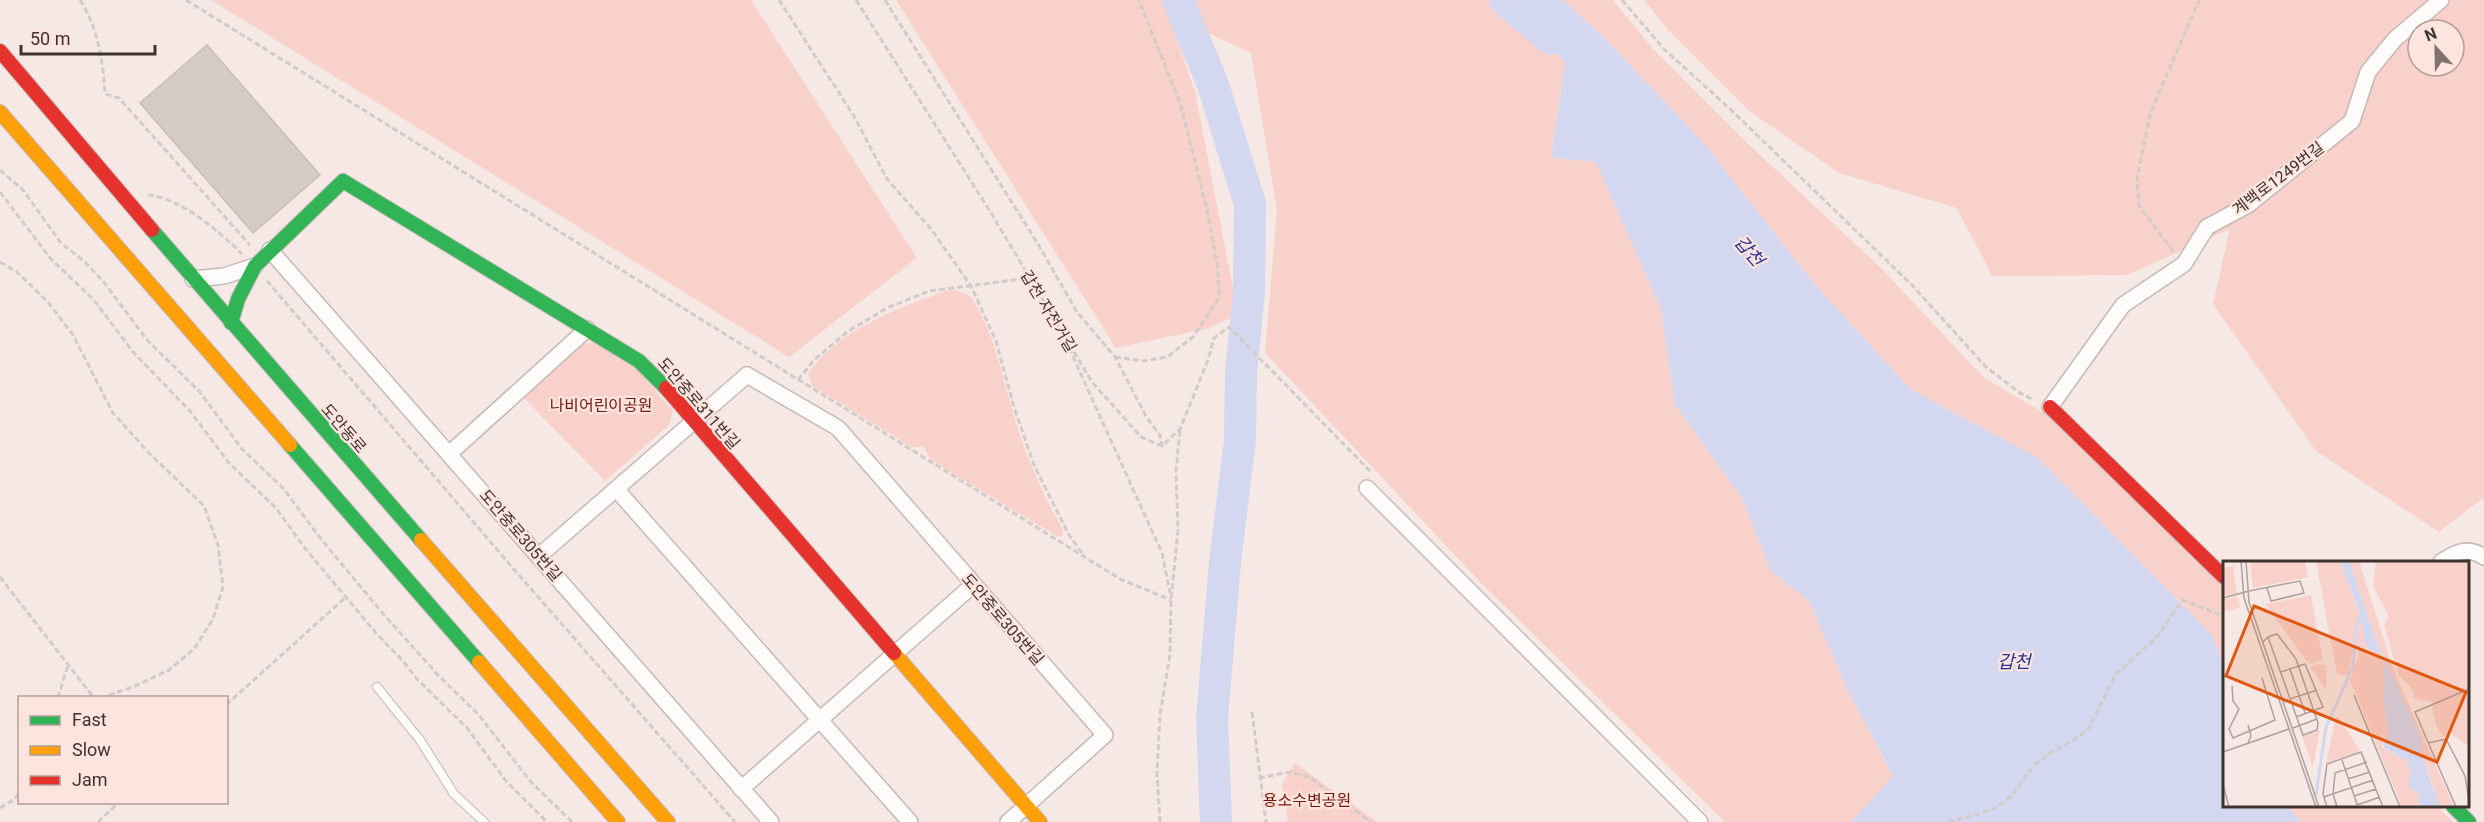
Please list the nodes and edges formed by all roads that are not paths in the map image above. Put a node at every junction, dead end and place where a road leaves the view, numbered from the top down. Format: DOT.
graph roads {
  1 [pos="2441,0"];
  2 [pos="0,51"];
  3 [pos="0,112"];
  4 [pos="270,250"];
  5 [pos="255,266"];
  6 [pos="193,279"];
  7 [pos="231,323"];
  8 [pos="588,328"];
  9 [pos="2050,407"];
  10 [pos="694,421"];
  11 [pos="449,454"];
  12 [pos="1367,488"];
  13 [pos="616,489"];
  14 [pos="539,556"];
  15 [pos="2484,557"];
  16 [pos="2443,561"];
  17 [pos="2223,576"];
  18 [pos="973,585"];
  19 [pos="895,654"];
  20 [pos="377,687"];
  21 [pos="820,720"];
  22 [pos="741,789"];
  23 [pos="1026,806"];
  24 [pos="2454,807"];
  25 [pos="484,822"];
  26 [pos="618,822"];
  27 [pos="668,822"];
  28 [pos="771,822"];
  29 [pos="910,822"];
  30 [pos="1008,822"];
  31 [pos="1040,822"];
  32 [pos="1700,822"];
  33 [pos="2469,822"];
  1 -- 9 [label="street, 계백로1249번길"];
  2 -- 6 [label="main road, 도안동로"];
  3 -- 26 [label="main road"];
  4 -- 5 [label="main road, 도안중로311번길"];
  4 -- 8 [label="main road, 도안중로311번길"];
  4 -- 11 [label="street, 도안중로305번길"];
  5 -- 6 [label="street"];
  5 -- 7 [label="main road, 도안중로311번길"];
  6 -- 7 [label="main road, 도안동로"];
  7 -- 27 [label="main road, 도안동로"];
  8 -- 10 [label="main road, 도안중로311번길"];
  8 -- 11 [label="street"];
  9 -- 17 [label="main road"];
  10 -- 13 [label="street"];
  10 -- 18 [label="street, 도안중로305번길"];
  10 -- 19 [label="main road, 도안중로311번길"];
  11 -- 14 [label="street, 도안중로305번길"];
  12 -- 32 [label="street"];
  13 -- 14 [label="street"];
  13 -- 21 [label="street"];
  14 -- 22 [label="street, 도안중로305번길"];
  15 -- 16 [label="street"];
  18 -- 19 [label="street"];
  18 -- 23 [label="street, 도안중로305번길"];
  19 -- 21 [label="street"];
  19 -- 23 [label="main road, 도안중로311번길"];
  20 -- 25 [label="lane"];
  21 -- 22 [label="street"];
  21 -- 29 [label="street"];
  22 -- 28 [label="street, 도안중로305번길"];
  23 -- 30 [label="street, 도안중로305번길"];
  23 -- 31 [label="main road, 도안중로311번길"];
  24 -- 33 [label="main road"];
}
